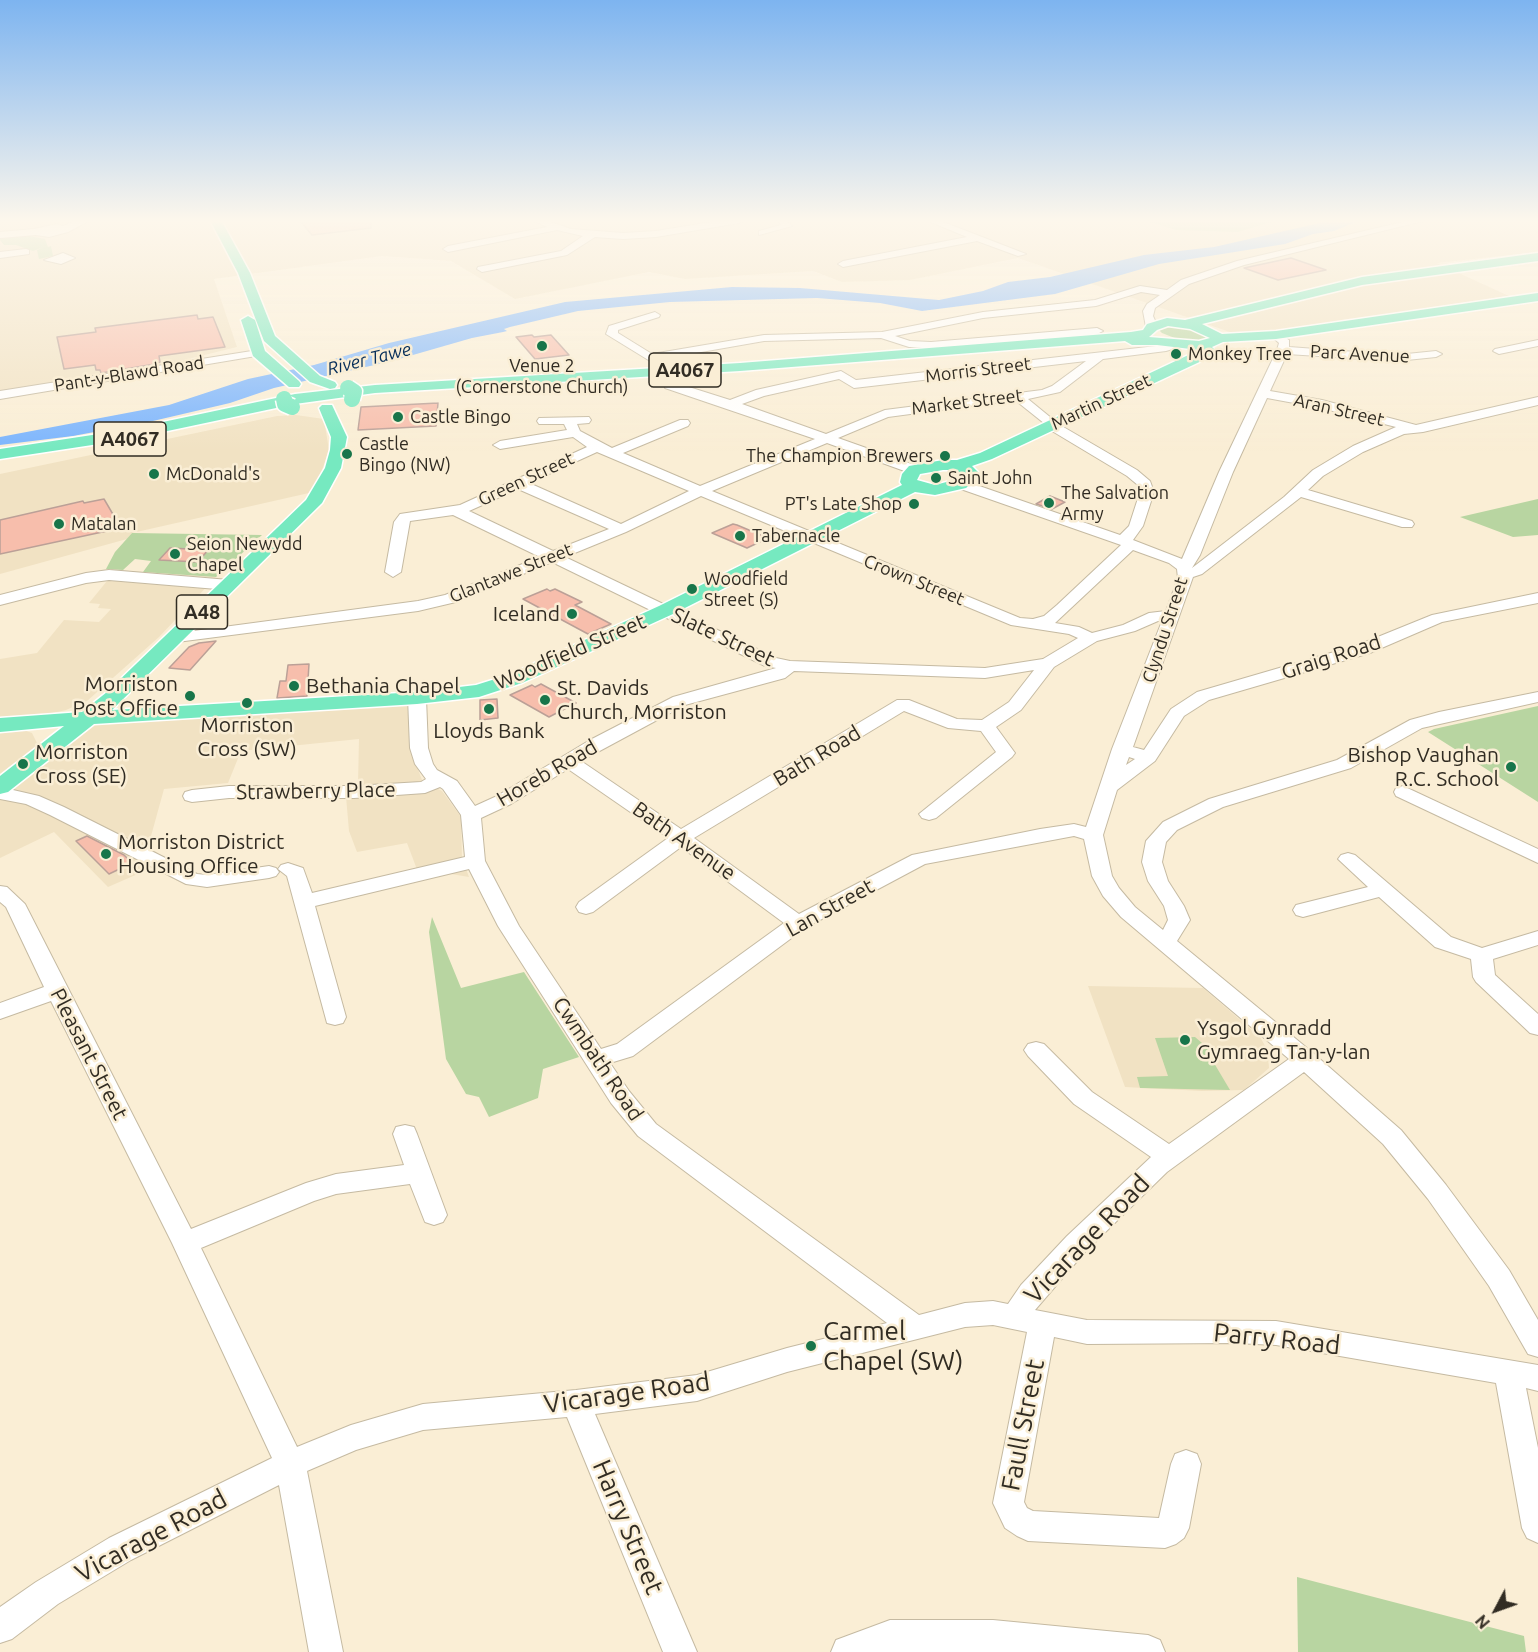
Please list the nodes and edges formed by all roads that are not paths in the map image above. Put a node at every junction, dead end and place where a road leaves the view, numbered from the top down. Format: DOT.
graph roads {
  1 [pos="241,297"];
  2 [pos="253,297"];
  3 [pos="1114,297"];
  4 [pos="1163,297"];
  5 [pos="1298,297"];
  6 [pos="1321,297"];
  7 [pos="1538,297"];
  8 [pos="1151,306"];
  9 [pos="655,315"];
  10 [pos="1179,323"];
  11 [pos="991,328"];
  12 [pos="1152,328"];
  13 [pos="1097,331"];
  14 [pos="882,335"];
  15 [pos="1276,335"];
  16 [pos="1216,336"];
  17 [pos="1538,343"];
  18 [pos="1174,344"];
  19 [pos="1199,345"];
  20 [pos="1284,350"];
  21 [pos="1499,351"];
  22 [pos="258,352"];
  23 [pos="1436,354"];
  24 [pos="1101,355"];
  25 [pos="673,360"];
  26 [pos="835,362"];
  27 [pos="935,375"];
  28 [pos="669,385"];
  29 [pos="339,390"];
  30 [pos="1263,394"];
  31 [pos="0,395"];
  32 [pos="290,395"];
  33 [pos="1018,397"];
  34 [pos="1538,401"];
  35 [pos="968,402"];
  36 [pos="730,404"];
  37 [pos="321,408"];
  38 [pos="585,420"];
  39 [pos="543,421"];
  40 [pos="684,423"];
  41 [pos="1053,424"];
  42 [pos="572,427"];
  43 [pos="1413,428"];
  44 [pos="825,438"];
  45 [pos="500,445"];
  46 [pos="597,447"];
  47 [pos="0,452"];
  48 [pos="612,453"];
  49 [pos="0,459"];
  50 [pos="0,465"];
  51 [pos="963,474"];
  52 [pos="914,478"];
  53 [pos="517,483"];
  54 [pos="702,490"];
  55 [pos="1297,491"];
  56 [pos="455,510"];
  57 [pos="1407,524"];
  58 [pos="621,529"];
  59 [pos="810,537"];
  60 [pos="1126,543"];
  61 [pos="554,557"];
  62 [pos="1185,571"];
  63 [pos="393,572"];
  64 [pos="229,585"];
  65 [pos="1538,598"];
  66 [pos="0,600"];
  67 [pos="666,610"];
  68 [pos="1170,616"];
  69 [pos="1033,626"];
  70 [pos="177,637"];
  71 [pos="1091,638"];
  72 [pos="1048,663"];
  73 [pos="790,666"];
  74 [pos="131,681"];
  75 [pos="1538,697"];
  76 [pos="417,698"];
  77 [pos="151,713"];
  78 [pos="89,718"];
  79 [pos="8,724"];
  80 [pos="986,726"];
  81 [pos="1121,749"];
  82 [pos="1149,757"];
  83 [pos="36,759"];
  84 [pos="568,761"];
  85 [pos="439,780"];
  86 [pos="0,787"];
  87 [pos="1109,788"];
  88 [pos="1403,792"];
  89 [pos="0,793"];
  90 [pos="192,796"];
  91 [pos="929,814"];
  92 [pos="471,815"];
  93 [pos="1094,835"];
  94 [pos="681,838"];
  95 [pos="1538,857"];
  96 [pos="1348,859"];
  97 [pos="475,861"];
  98 [pos="1383,890"];
  99 [pos="0,892"];
  100 [pos="303,902"];
  101 [pos="586,907"];
  102 [pos="1303,910"];
  103 [pos="798,922"];
  104 [pos="1538,938"];
  105 [pos="1163,943"];
  106 [pos="1482,955"];
  107 [pos="57,991"];
  108 [pos="0,1011"];
  109 [pos="335,1017"];
  110 [pos="1538,1027"];
  111 [pos="1036,1050"];
  112 [pos="597,1059"];
  113 [pos="1305,1059"];
  114 [pos="405,1134"];
  115 [pos="1170,1157"];
  116 [pos="419,1173"];
  117 [pos="434,1215"];
  118 [pos="179,1231"];
  119 [pos="1029,1320"];
  120 [pos="914,1327"];
  121 [pos="1538,1345"];
  122 [pos="1524,1376"];
  123 [pos="576,1403"];
  124 [pos="290,1464"];
  125 [pos="1186,1464"];
  126 [pos="1538,1528"];
  127 [pos="0,1627"];
  128 [pos="994,1644"];
  129 [pos="326,1652"];
  130 [pos="680,1652"];
  131 [pos="848,1652"];
  132 [pos="1148,1652"];
  1 -- 22 [label="main road"];
  2 -- 29 [label="main road"];
  3 -- 11 [label="street"];
  4 -- 8 [label="street"];
  5 -- 10 [label="main road"];
  6 -- 16 [label="main road"];
  7 -- 15 [label="main road"];
  8 -- 10 [label="street"];
  8 -- 12 [label="street"];
  9 -- 25 [label="street"];
  10 -- 12 [label="main road"];
  10 -- 16 [label="main road"];
  11 -- 13 [label="street"];
  11 -- 14 [label="street"];
  11 -- 14 [label="street"];
  12 -- 18 [label="main road"];
  12 -- 26 [label="main road, A4067"];
  14 -- 25 [label="street"];
  15 -- 16 [label="main road"];
  15 -- 20 [label="street"];
  16 -- 19 [label="main road"];
  17 -- 21 [label="street"];
  18 -- 19 [label="main road"];
  18 -- 24 [label="street, Morris Street"];
  18 -- 26 [label="main road, A4067"];
  19 -- 41 [label="main road, Martin Street"];
  20 -- 23 [label="street, Parc Avenue"];
  20 -- 30 [label="street, Clyndu Street"];
  22 -- 31 [label="street, Pant-y-Blawd Road"];
  22 -- 32 [label="main road"];
  24 -- 27 [label="street, Morris Street"];
  24 -- 33 [label="street, Market Street"];
  25 -- 26 [label="main road"];
  25 -- 29 [label="main road"];
  26 -- 29 [label="main road"];
  26 -- 47 [label="main road, A4067"];
  26 -- 49 [label="main road, A4067"];
  27 -- 35 [label="street"];
  27 -- 36 [label="street, Morris Street"];
  28 -- 36 [label="street"];
  29 -- 32 [label="main road"];
  29 -- 37 [label="main road"];
  30 -- 43 [label="street, Aran Street"];
  30 -- 62 [label="street, Clyndu Street"];
  32 -- 37 [label="main road"];
  32 -- 47 [label="main road"];
  33 -- 35 [label="street, Market Street"];
  33 -- 41 [label="street"];
  34 -- 43 [label="street"];
  35 -- 44 [label="street, Market Street"];
  36 -- 44 [label="street"];
  37 -- 50 [label="main road"];
  37 -- 64 [label="main road, A48"];
  38 -- 42 [label="street"];
  39 -- 42 [label="street"];
  40 -- 48 [label="street"];
  41 -- 51 [label="main road, Martin Street"];
  41 -- 60 [label="street"];
  42 -- 45 [label="street"];
  42 -- 46 [label="street, Crown Street"];
  43 -- 55 [label="street"];
  44 -- 52 [label="street"];
  44 -- 54 [label="street, Glantawe Street"];
  46 -- 48 [label="street, Crown Street"];
  46 -- 53 [label="street, Green Street"];
  48 -- 54 [label="street, Crown Street"];
  51 -- 52 [label="main road"];
  51 -- 52 [label="main road"];
  51 -- 60 [label="street"];
  52 -- 59 [label="main road, Woodfield Street"];
  53 -- 56 [label="street, Green Street"];
  53 -- 58 [label="street"];
  54 -- 58 [label="street, Glantawe Street"];
  54 -- 59 [label="street, Crown Street"];
  55 -- 57 [label="street"];
  55 -- 62 [label="street"];
  56 -- 61 [label="street, Slate Street"];
  56 -- 63 [label="street"];
  58 -- 61 [label="street, Glantawe Street"];
  59 -- 67 [label="main road, Woodfield Street"];
  59 -- 69 [label="street, Crown Street"];
  60 -- 62 [label="street"];
  60 -- 69 [label="street"];
  61 -- 67 [label="street, Slate Street"];
  61 -- 70 [label="street, Glantawe Street"];
  62 -- 68 [label="street, Clyndu Street"];
  64 -- 66 [label="street"];
  64 -- 70 [label="main road, A48"];
  65 -- 82 [label="street, Graig Road"];
  67 -- 73 [label="street, Slate Street"];
  67 -- 76 [label="main road, Woodfield Street"];
  68 -- 71 [label="street"];
  68 -- 81 [label="street, Clyndu Street"];
  69 -- 71 [label="street, Crown Street"];
  70 -- 74 [label="main road, A48"];
  71 -- 72 [label="street"];
  72 -- 73 [label="street, Slate Street"];
  72 -- 80 [label="street"];
  73 -- 84 [label="street, Horeb Road"];
  74 -- 77 [label="main road"];
  74 -- 78 [label="main road, A48"];
  75 -- 105 [label="street"];
  76 -- 77 [label="main road, Woodfield Street"];
  76 -- 85 [label="street"];
  77 -- 78 [label="main road, Woodfield Street"];
  78 -- 79 [label="main road, Woodfield Street"];
  78 -- 83 [label="main road, A48"];
  79 -- 83 [label="main road"];
  80 -- 91 [label="street"];
  80 -- 94 [label="street, Bath Road"];
  81 -- 82 [label="street"];
  81 -- 87 [label="street, Clyndu Street"];
  82 -- 87 [label="street, Graig Road"];
  83 -- 86 [label="main road, A48"];
  84 -- 92 [label="street, Horeb Road"];
  84 -- 94 [label="street, Bath Avenue"];
  85 -- 90 [label="street, Strawberry Place"];
  85 -- 92 [label="street"];
  87 -- 93 [label="street, Clyndu Street"];
  88 -- 95 [label="street"];
  89 -- 100 [label="street"];
  92 -- 97 [label="street, Cwmbath Road"];
  93 -- 103 [label="street, Lan Street"];
  93 -- 105 [label="street"];
  94 -- 101 [label="street, Bath Road"];
  94 -- 103 [label="street, Bath Avenue"];
  96 -- 98 [label="street"];
  97 -- 100 [label="street"];
  97 -- 112 [label="street, Cwmbath Road"];
  98 -- 102 [label="street"];
  98 -- 106 [label="street"];
  99 -- 107 [label="street, Pleasant Street"];
  100 -- 109 [label="street"];
  103 -- 112 [label="street, Lan Street"];
  104 -- 106 [label="street"];
  105 -- 113 [label="street"];
  106 -- 110 [label="street"];
  107 -- 108 [label="street"];
  107 -- 118 [label="street, Pleasant Street"];
  111 -- 115 [label="street"];
  112 -- 120 [label="street, Cwmbath Road"];
  113 -- 115 [label="street, Vicarage Road"];
  113 -- 121 [label="street"];
  114 -- 116 [label="street"];
  115 -- 119 [label="street, Vicarage Road"];
  116 -- 117 [label="street"];
  116 -- 118 [label="street"];
  118 -- 124 [label="street, Pleasant Street"];
  119 -- 120 [label="street, Vicarage Road"];
  119 -- 122 [label="street, Parry Road"];
  119 -- 125 [label="street, Faull Street"];
  120 -- 123 [label="street, Vicarage Road"];
  122 -- 126 [label="street"];
  123 -- 124 [label="street, Vicarage Road"];
  123 -- 130 [label="street, Harry Street"];
  124 -- 127 [label="street, Vicarage Road"];
  124 -- 129 [label="street, Pleasant Street"];
  128 -- 131 [label="street"];
  128 -- 132 [label="street"];
}
